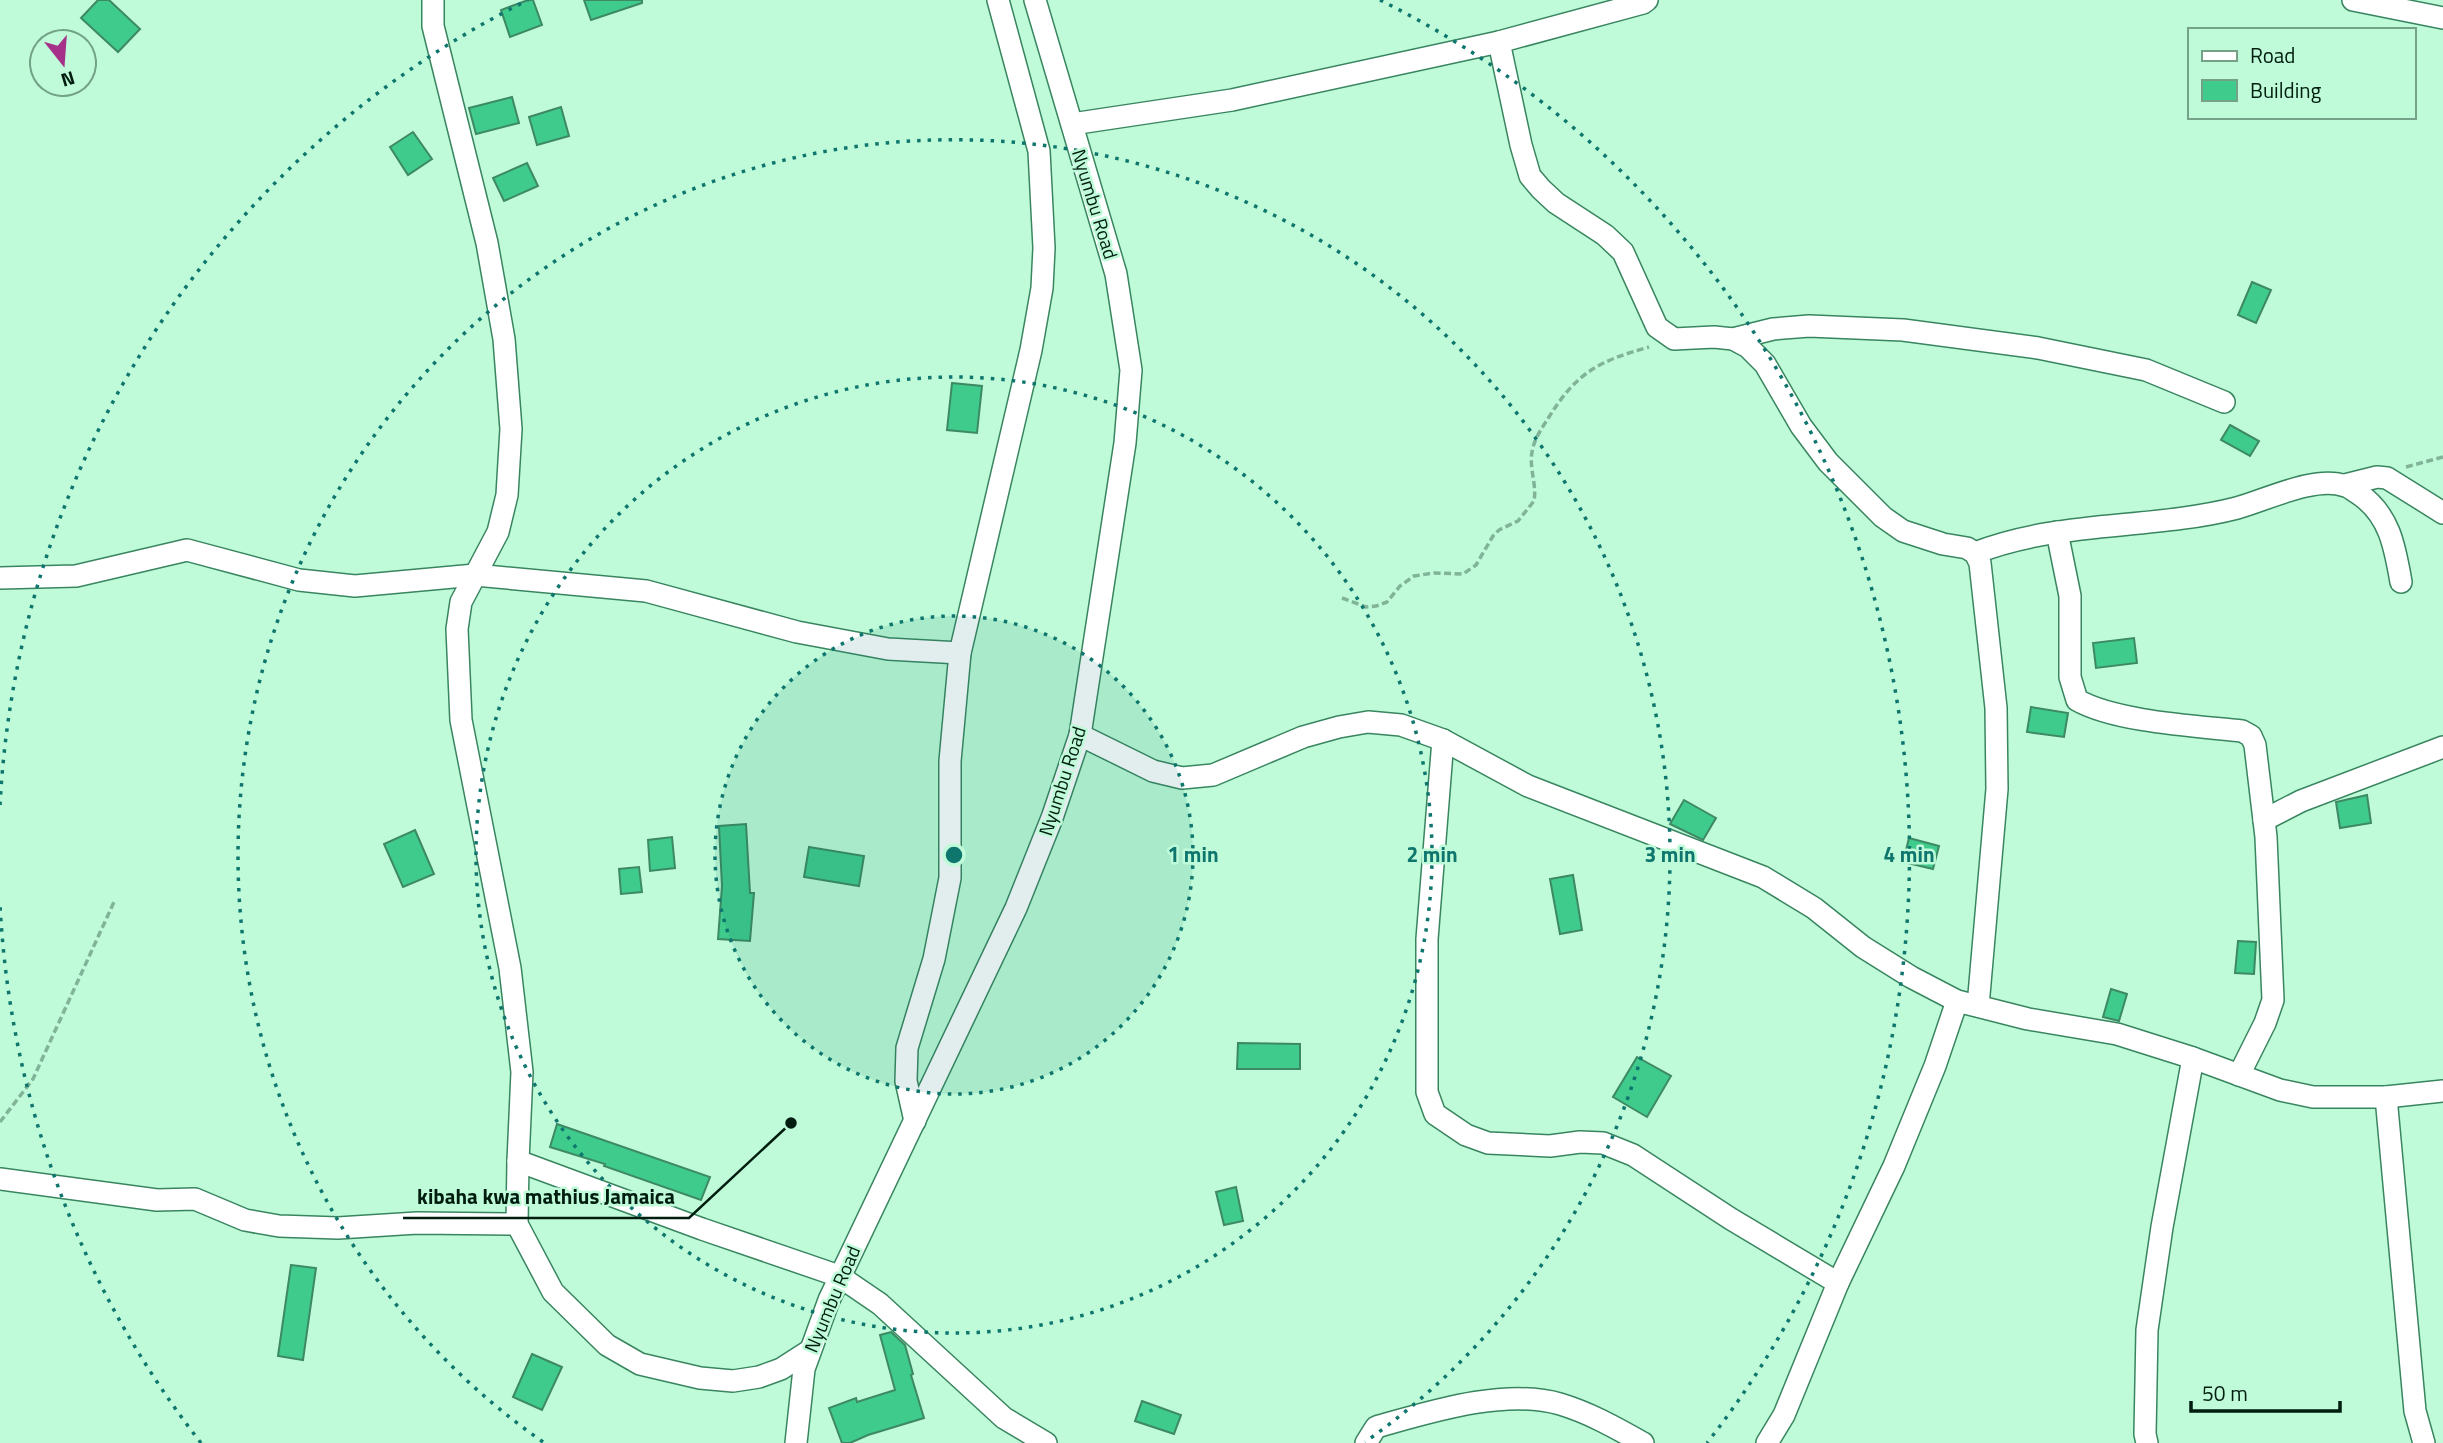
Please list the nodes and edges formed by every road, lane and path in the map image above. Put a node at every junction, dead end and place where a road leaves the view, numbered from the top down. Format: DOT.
graph roads {
  1 [pos="433,0"];
  2 [pos="998,0"];
  3 [pos="1035,0"];
  4 [pos="1647,0"];
  5 [pos="2353,0"];
  6 [pos="2443,18"];
  7 [pos="1499,42"];
  8 [pos="1072,124"];
  9 [pos="1733,339"];
  10 [pos="1674,340"];
  11 [pos="2224,402"];
  12 [pos="2345,485"];
  13 [pos="2443,513"];
  14 [pos="2057,532"];
  15 [pos="1975,553"];
  16 [pos="475,575"];
  17 [pos="0,578"];
  18 [pos="2401,582"];
  19 [pos="1342,598"];
  20 [pos="960,653"];
  21 [pos="1080,735"];
  22 [pos="1443,740"];
  23 [pos="2443,747"];
  24 [pos="2264,820"];
  25 [pos="114,902"];
  26 [pos="1957,1001"];
  27 [pos="1978,1006"];
  28 [pos="2193,1059"];
  29 [pos="2238,1075"];
  30 [pos="2443,1091"];
  31 [pos="2386,1097"];
  32 [pos="915,1121"];
  33 [pos="0,1122"];
  34 [pos="518,1161"];
  35 [pos="0,1179"];
  36 [pos="517,1224"];
  37 [pos="839,1276"];
  38 [pos="1838,1283"];
  39 [pos="809,1351"];
  40 [pos="796,1443"];
  41 [pos="1046,1443"];
  42 [pos="1366,1443"];
  43 [pos="1643,1443"];
  44 [pos="1767,1443"];
  45 [pos="2147,1443"];
  46 [pos="2424,1443"];
  1 -- 16 [label="street"];
  2 -- 20 [label="street"];
  3 -- 8 [label="street, Nyumbu Road"];
  4 -- 7 [label="street"];
  5 -- 6 [label="street"];
  7 -- 8 [label="street"];
  7 -- 10 [label="street"];
  8 -- 21 [label="street, Nyumbu Road"];
  9 -- 10 [label="street"];
  9 -- 11 [label="street"];
  9 -- 15 [label="street"];
  10 -- 19 [label="path"];
  12 -- 13 [label="street"];
  12 -- 14 [label="street"];
  12 -- 18 [label="street"];
  14 -- 15 [label="street"];
  14 -- 24 [label="street"];
  15 -- 27 [label="street"];
  16 -- 17 [label="street"];
  16 -- 20 [label="street"];
  16 -- 34 [label="street"];
  20 -- 32 [label="street"];
  21 -- 22 [label="street"];
  21 -- 32 [label="street, Nyumbu Road"];
  22 -- 26 [label="street"];
  22 -- 38 [label="street"];
  23 -- 24 [label="street"];
  24 -- 29 [label="street"];
  25 -- 33 [label="path"];
  26 -- 27 [label="street"];
  26 -- 38 [label="street"];
  27 -- 28 [label="street"];
  28 -- 29 [label="street"];
  28 -- 45 [label="street"];
  29 -- 31 [label="street"];
  30 -- 31 [label="street"];
  31 -- 46 [label="street"];
  32 -- 37 [label="street, Nyumbu Road"];
  34 -- 36 [label="street"];
  34 -- 37 [label="street"];
  35 -- 36 [label="street"];
  36 -- 39 [label="street"];
  37 -- 39 [label="street, Nyumbu Road"];
  37 -- 41 [label="street"];
  38 -- 44 [label="street"];
  39 -- 40 [label="street, Nyumbu Road"];
  42 -- 43 [label="street"];
}
